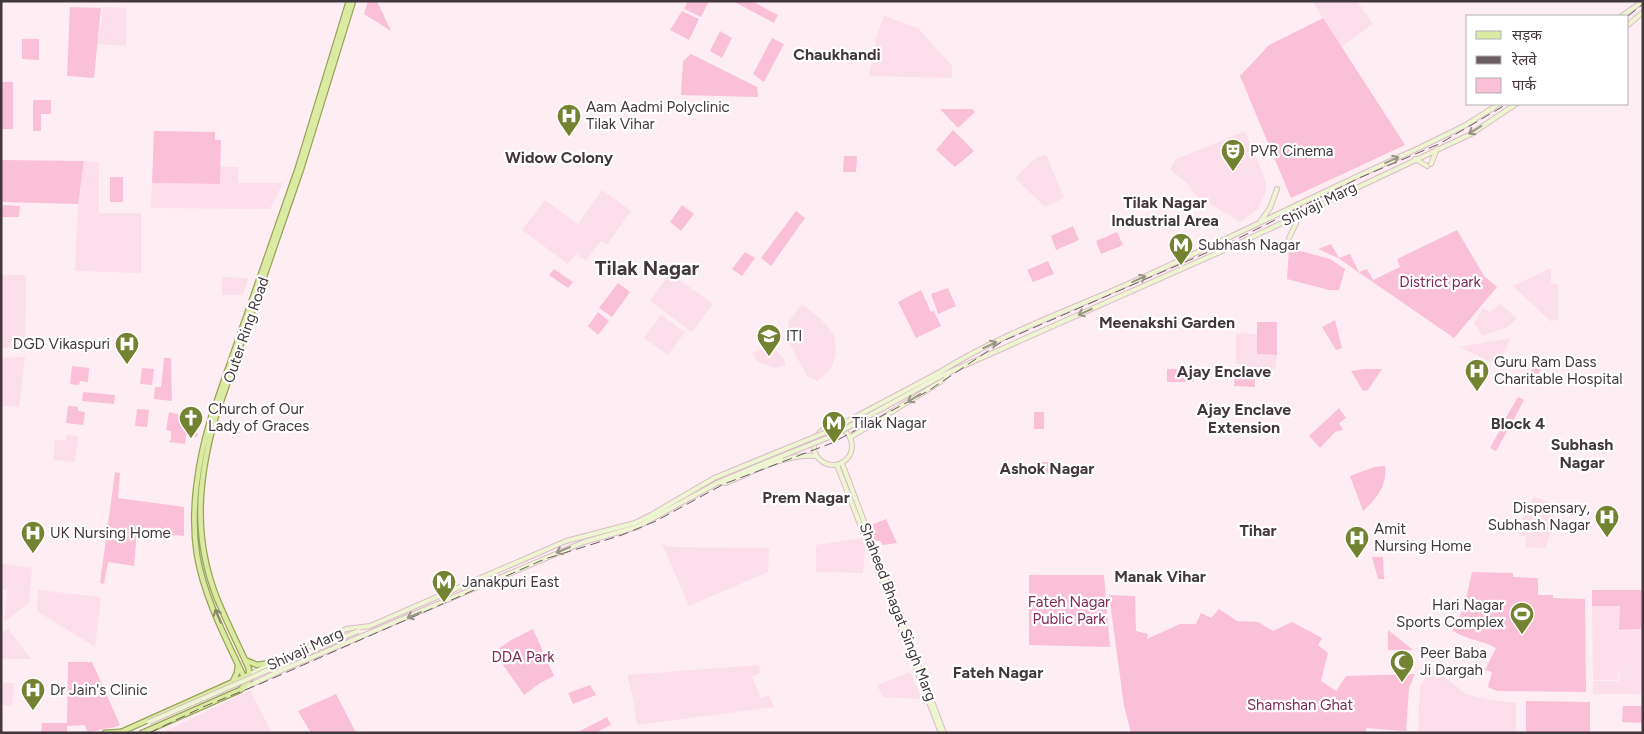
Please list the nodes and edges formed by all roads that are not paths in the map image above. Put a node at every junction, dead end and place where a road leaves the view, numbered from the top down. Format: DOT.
graph roads {
  1 [pos="349,1"];
  2 [pos="353,1"];
  3 [pos="1643,1"];
  4 [pos="1643,12"];
  5 [pos="1623,15"];
  6 [pos="1629,24"];
  7 [pos="1497,105"];
  8 [pos="1514,105"];
  9 [pos="1437,149"];
  10 [pos="1415,159"];
  11 [pos="1277,189"];
  12 [pos="1300,213"];
  13 [pos="1259,224"];
  14 [pos="1289,238"];
  15 [pos="953,369"];
  16 [pos="942,374"];
  17 [pos="213,419"];
  18 [pos="851,437"];
  19 [pos="816,456"];
  20 [pos="842,463"];
  21 [pos="837,465"];
  22 [pos="719,482"];
  23 [pos="454,590"];
  24 [pos="457,596"];
  25 [pos="370,626"];
  26 [pos="245,660"];
  27 [pos="237,661"];
  28 [pos="278,662"];
  29 [pos="282,670"];
  30 [pos="250,674"];
  31 [pos="244,677"];
  32 [pos="232,682"];
  33 [pos="222,686"];
  34 [pos="240,690"];
  35 [pos="226,696"];
  36 [pos="139,723"];
  37 [pos="105,733"];
  38 [pos="119,733"];
  39 [pos="142,733"];
  40 [pos="943,733"];
  1 -- 17 [label="main road, Outer Ring Road"];
  2 -- 17 [label="main road, Outer Ring Road"];
  3 -- 5 [label="main road"];
  4 -- 6 [label="main road"];
  13 -- 7 [label="main road, Shivaji Marg, one-way"];
  8 -- 9 [label="main road, Shivaji Marg, one-way"];
  9 -- 10 [label="main road, Shivaji Marg"];
  9 -- 10 [label="main road"];
  10 -- 12 [label="main road, Shivaji Marg"];
  11 -- 13 [label="main road"];
  12 -- 14 [label="main road"];
  12 -- 15 [label="main road, Shivaji Marg, one-way"];
  16 -- 13 [label="main road, Shivaji Marg, one-way"];
  15 -- 16 [label="main road"];
  15 -- 18 [label="main road, one-way"];
  16 -- 22 [label="main road, bridge"];
  16 -- 23 [label="main road, Shivaji Marg, bridge"];
  17 -- 26 [label="main road, Outer Ring Road"];
  27 -- 17 [label="main road, Outer Ring Road, one-way"];
  18 -- 19 [label="main road"];
  18 -- 20 [label="main road"];
  19 -- 21 [label="main road"];
  19 -- 22 [label="main road"];
  20 -- 21 [label="main road"];
  20 -- 40 [label="main road, Shaheed Bhagat Singh Marg"];
  21 -- 40 [label="main road, Shaheed Bhagat Singh Marg"];
  22 -- 24 [label="main road, Shivaji Marg, one-way"];
  23 -- 24 [label="main road"];
  23 -- 25 [label="main road, Shivaji Marg"];
  24 -- 29 [label="main road, Shivaji Marg, one-way"];
  25 -- 28 [label="main road, Shivaji Marg"];
  25 -- 36 [label="main road, bridge"];
  26 -- 28 [label="main road"];
  26 -- 30 [label="main road, Outer Ring Road"];
  27 -- 31 [label="main road, Outer Ring Road"];
  27 -- 32 [label="main road"];
  28 -- 29 [label="main road"];
  28 -- 30 [label="main road, Shivaji Marg"];
  29 -- 34 [label="main road, Shivaji Marg"];
  30 -- 31 [label="main road, Shivaji Marg"];
  30 -- 34 [label="main road"];
  31 -- 32 [label="main road, Shivaji Marg"];
  32 -- 33 [label="main road, Shivaji Marg"];
  33 -- 35 [label="main road"];
  33 -- 36 [label="main road, Shivaji Marg"];
  34 -- 35 [label="main road, Shivaji Marg"];
  35 -- 39 [label="main road, Shivaji Marg"];
  36 -- 38 [label="main road, Shivaji Marg"];
  37 -- 38 [label="main road, Shivaji Marg"];
}
